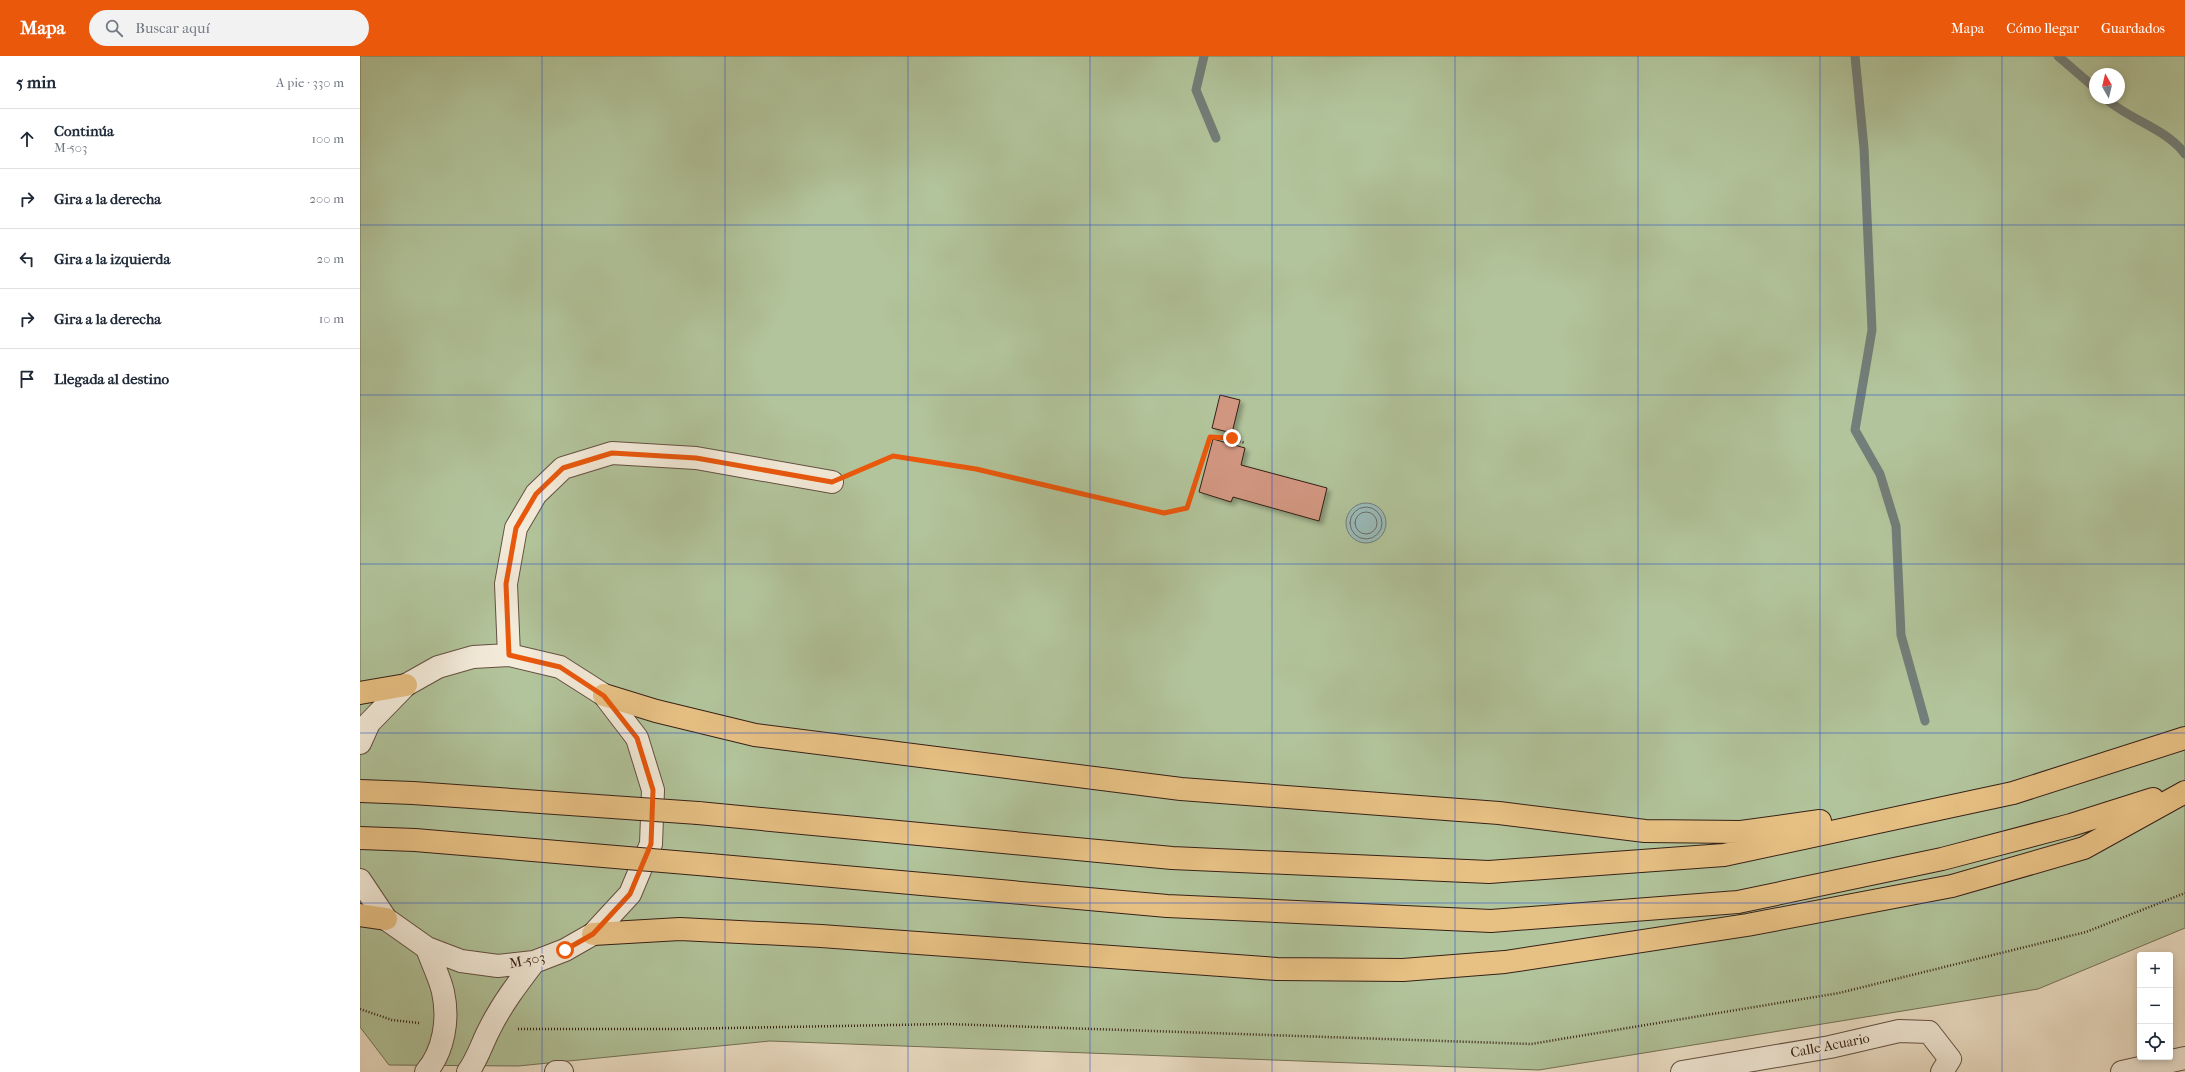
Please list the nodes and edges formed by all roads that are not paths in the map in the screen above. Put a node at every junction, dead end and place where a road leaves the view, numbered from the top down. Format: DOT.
graph roads {
  1 [pos="832,482"];
  2 [pos="509,655"];
  3 [pos="406,685"];
  4 [pos="360,693"];
  5 [pos="604,696"];
  6 [pos="2185,738"];
  7 [pos="360,743"];
  8 [pos="2185,790"];
  9 [pos="360,791"];
  10 [pos="2013,793"];
  11 [pos="360,838"];
  12 [pos="360,880"];
  13 [pos="360,915"];
  14 [pos="386,919"];
  15 [pos="593,934"];
  16 [pos="427,948"];
  17 [pos="534,962"];
  18 [pos="2185,1058"];
  19 [pos="426,1072"];
  20 [pos="468,1072"];
  21 [pos="556,1072"];
  22 [pos="562,1072"];
  23 [pos="1682,1072"];
  24 [pos="1942,1072"];
  25 [pos="2122,1072"];
  1 -- 2 [label="street"];
  2 -- 3 [label="street, M-503"];
  2 -- 5 [label="street, M-503"];
  3 -- 4 [label="highway"];
  3 -- 7 [label="street, M-503"];
  5 -- 10 [label="highway"];
  5 -- 15 [label="street, M-503"];
  6 -- 10 [label="highway"];
  8 -- 11 [label="highway, bridge"];
  8 -- 15 [label="highway"];
  9 -- 10 [label="highway, bridge"];
  12 -- 14 [label="street, M-503"];
  13 -- 14 [label="highway"];
  14 -- 16 [label="street, M-503"];
  15 -- 17 [label="street, M-503"];
  16 -- 17 [label="street, M-503"];
  16 -- 19 [label="street"];
  17 -- 20 [label="street"];
  18 -- 25 [label="street"];
  21 -- 22 [label="street"];
  23 -- 24 [label="street, Calle Acuario"];
}
